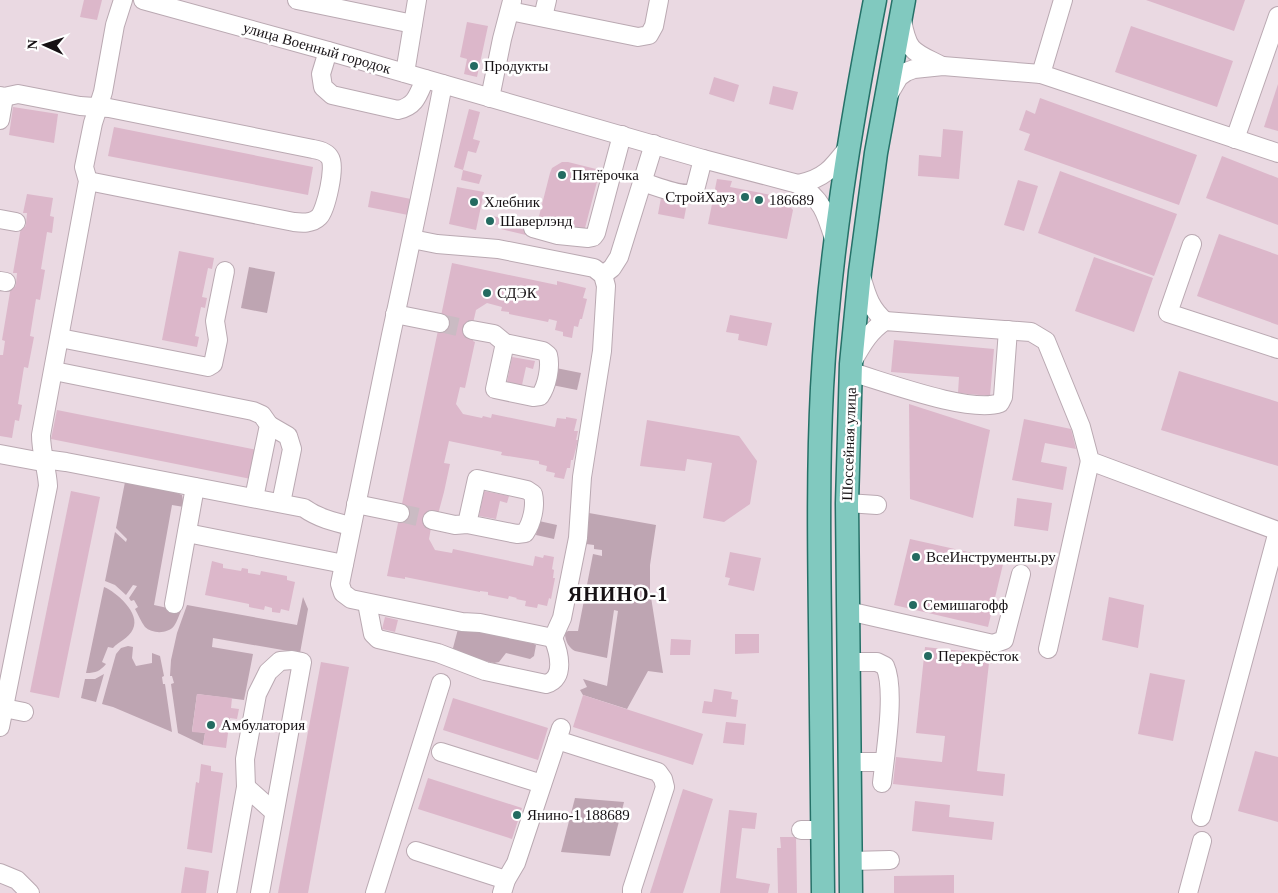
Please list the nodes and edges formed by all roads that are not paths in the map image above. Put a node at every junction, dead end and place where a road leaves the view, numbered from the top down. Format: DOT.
graph roads {
  1 [pos="123,0"];
  2 [pos="143,0"];
  3 [pos="297,0"];
  4 [pos="417,0"];
  5 [pos="547,0"];
  6 [pos="659,0"];
  7 [pos="875,0"];
  8 [pos="1063,0"];
  9 [pos="511,6"];
  10 [pos="902,8"];
  11 [pos="1278,16"];
  12 [pos="543,18"];
  13 [pos="413,24"];
  14 [pos="328,51"];
  15 [pos="942,66"];
  16 [pos="405,73"];
  17 [pos="1042,74"];
  18 [pos="425,79"];
  19 [pos="443,84"];
  20 [pos="2,96"];
  21 [pos="490,98"];
  22 [pos="885,100"];
  23 [pos="98,108"];
  24 [pos="0,120"];
  25 [pos="622,135"];
  26 [pos="1235,138"];
  27 [pos="654,144"];
  28 [pos="849,146"];
  29 [pos="1278,153"];
  30 [pos="703,159"];
  31 [pos="88,181"];
  32 [pos="642,182"];
  33 [pos="798,184"];
  34 [pos="533,228"];
  35 [pos="412,239"];
  36 [pos="835,241"];
  37 [pos="1192,244"];
  38 [pos="224,271"];
  39 [pos="860,272"];
  40 [pos="602,275"];
  41 [pos="395,314"];
  42 [pos="885,321"];
  43 [pos="440,323"];
  44 [pos="472,330"];
  45 [pos="1008,330"];
  46 [pos="60,338"];
  47 [pos="505,343"];
  48 [pos="1278,348"];
  49 [pos="851,368"];
  50 [pos="54,371"];
  51 [pos="269,425"];
  52 [pos="0,454"];
  53 [pos="44,461"];
  54 [pos="1090,461"];
  55 [pos="195,487"];
  56 [pos="254,498"];
  57 [pos="281,503"];
  58 [pos="847,503"];
  59 [pos="356,504"];
  60 [pos="878,505"];
  61 [pos="400,513"];
  62 [pos="432,520"];
  63 [pos="467,524"];
  64 [pos="352,526"];
  65 [pos="1278,531"];
  66 [pos="187,533"];
  67 [pos="344,564"];
  68 [pos="1021,574"];
  69 [pos="367,603"];
  70 [pos="174,604"];
  71 [pos="848,610"];
  72 [pos="553,638"];
  73 [pos="1048,649"];
  74 [pos="849,662"];
  75 [pos="441,683"];
  76 [pos="4,708"];
  77 [pos="24,712"];
  78 [pos="0,727"];
  79 [pos="441,752"];
  80 [pos="850,762"];
  81 [pos="884,762"];
  82 [pos="882,783"];
  83 [pos="542,784"];
  84 [pos="246,787"];
  85 [pos="274,812"];
  86 [pos="1201,818"];
  87 [pos="1202,842"];
  88 [pos="416,851"];
  89 [pos="890,860"];
  90 [pos="851,862"];
  91 [pos="0,873"];
  92 [pos="504,887"];
  93 [pos="30,893"];
  94 [pos="227,893"];
  95 [pos="260,893"];
  96 [pos="374,893"];
  97 [pos="632,893"];
  98 [pos="824,893"];
  99 [pos="851,893"];
  100 [pos="1188,893"];
  1 -- 23 [label="street"];
  2 -- 14 [label="street, улица Военный городок"];
  3 -- 13 [label="street"];
  4 -- 13 [label="street"];
  5 -- 12 [label="street"];
  6 -- 12 [label="street"];
  7 -- 28 [label="main road, Шоссейная улица"];
  8 -- 17 [label="street"];
  9 -- 12 [label="street"];
  9 -- 21 [label="street"];
  10 -- 15 [label="street"];
  10 -- 22 [label="main road, Шоссейная улица"];
  11 -- 26 [label="street"];
  13 -- 16 [label="street"];
  14 -- 16 [label="street, улица Военный городок"];
  14 -- 18 [label="street"];
  15 -- 17 [label="street"];
  15 -- 22 [label="street"];
  16 -- 18 [label="street, улица Военный городок"];
  17 -- 26 [label="street"];
  18 -- 19 [label="street, улица Военный городок"];
  19 -- 21 [label="street, улица Военный городок"];
  19 -- 35 [label="street"];
  20 -- 23 [label="street"];
  20 -- 24 [label="street"];
  21 -- 25 [label="street, улица Военный городок"];
  22 -- 39 [label="main road, Шоссейная улица"];
  23 -- 31 [label="street"];
  23 -- 31 [label="street"];
  25 -- 27 [label="street, улица Военный городок"];
  25 -- 34 [label="street"];
  26 -- 29 [label="street"];
  27 -- 30 [label="street, улица Военный городок"];
  27 -- 32 [label="street"];
  28 -- 33 [label="street"];
  28 -- 36 [label="main road, Шоссейная улица"];
  30 -- 32 [label="street"];
  30 -- 33 [label="street, улица Военный городок"];
  31 -- 46 [label="street"];
  32 -- 40 [label="street"];
  33 -- 36 [label="street"];
  35 -- 40 [label="street"];
  35 -- 41 [label="street"];
  36 -- 98 [label="main road, Шоссейная улица"];
  37 -- 48 [label="street"];
  38 -- 46 [label="street"];
  39 -- 42 [label="street"];
  39 -- 49 [label="main road, Шоссейная улица"];
  40 -- 72 [label="street"];
  41 -- 43 [label="street"];
  41 -- 59 [label="street"];
  42 -- 45 [label="street"];
  42 -- 49 [label="street"];
  44 -- 47 [label="street"];
  45 -- 49 [label="street"];
  45 -- 54 [label="street"];
  46 -- 50 [label="street"];
  49 -- 58 [label="main road, Шоссейная улица"];
  50 -- 51 [label="street"];
  50 -- 53 [label="street"];
  51 -- 56 [label="street"];
  51 -- 57 [label="street"];
  52 -- 53 [label="street"];
  53 -- 55 [label="street"];
  53 -- 76 [label="street"];
  54 -- 65 [label="street"];
  54 -- 73 [label="street"];
  55 -- 56 [label="street"];
  55 -- 66 [label="street"];
  56 -- 57 [label="street"];
  57 -- 64 [label="street"];
  58 -- 60 [label="street"];
  58 -- 71 [label="main road, Шоссейная улица"];
  59 -- 61 [label="street"];
  59 -- 64 [label="street"];
  62 -- 63 [label="street"];
  64 -- 67 [label="street"];
  65 -- 86 [label="street"];
  66 -- 67 [label="street"];
  66 -- 70 [label="street"];
  67 -- 69 [label="street"];
  68 -- 71 [label="street"];
  69 -- 72 [label="street"];
  69 -- 72 [label="street"];
  71 -- 74 [label="main road, Шоссейная улица"];
  74 -- 80 [label="main road, Шоссейная улица"];
  74 -- 81 [label="street"];
  75 -- 96 [label="street"];
  76 -- 77 [label="street"];
  76 -- 78 [label="street"];
  79 -- 83 [label="street"];
  80 -- 81 [label="street"];
  80 -- 90 [label="main road, Шоссейная улица"];
  81 -- 82 [label="street"];
  83 -- 92 [label="street"];
  83 -- 97 [label="street"];
  84 -- 85 [label="street"];
  84 -- 85 [label="street"];
  84 -- 94 [label="street"];
  85 -- 95 [label="street"];
  87 -- 100 [label="street"];
  88 -- 92 [label="street"];
  89 -- 90 [label="street"];
  90 -- 99 [label="main road, Шоссейная улица"];
  91 -- 93 [label="street"];
}
